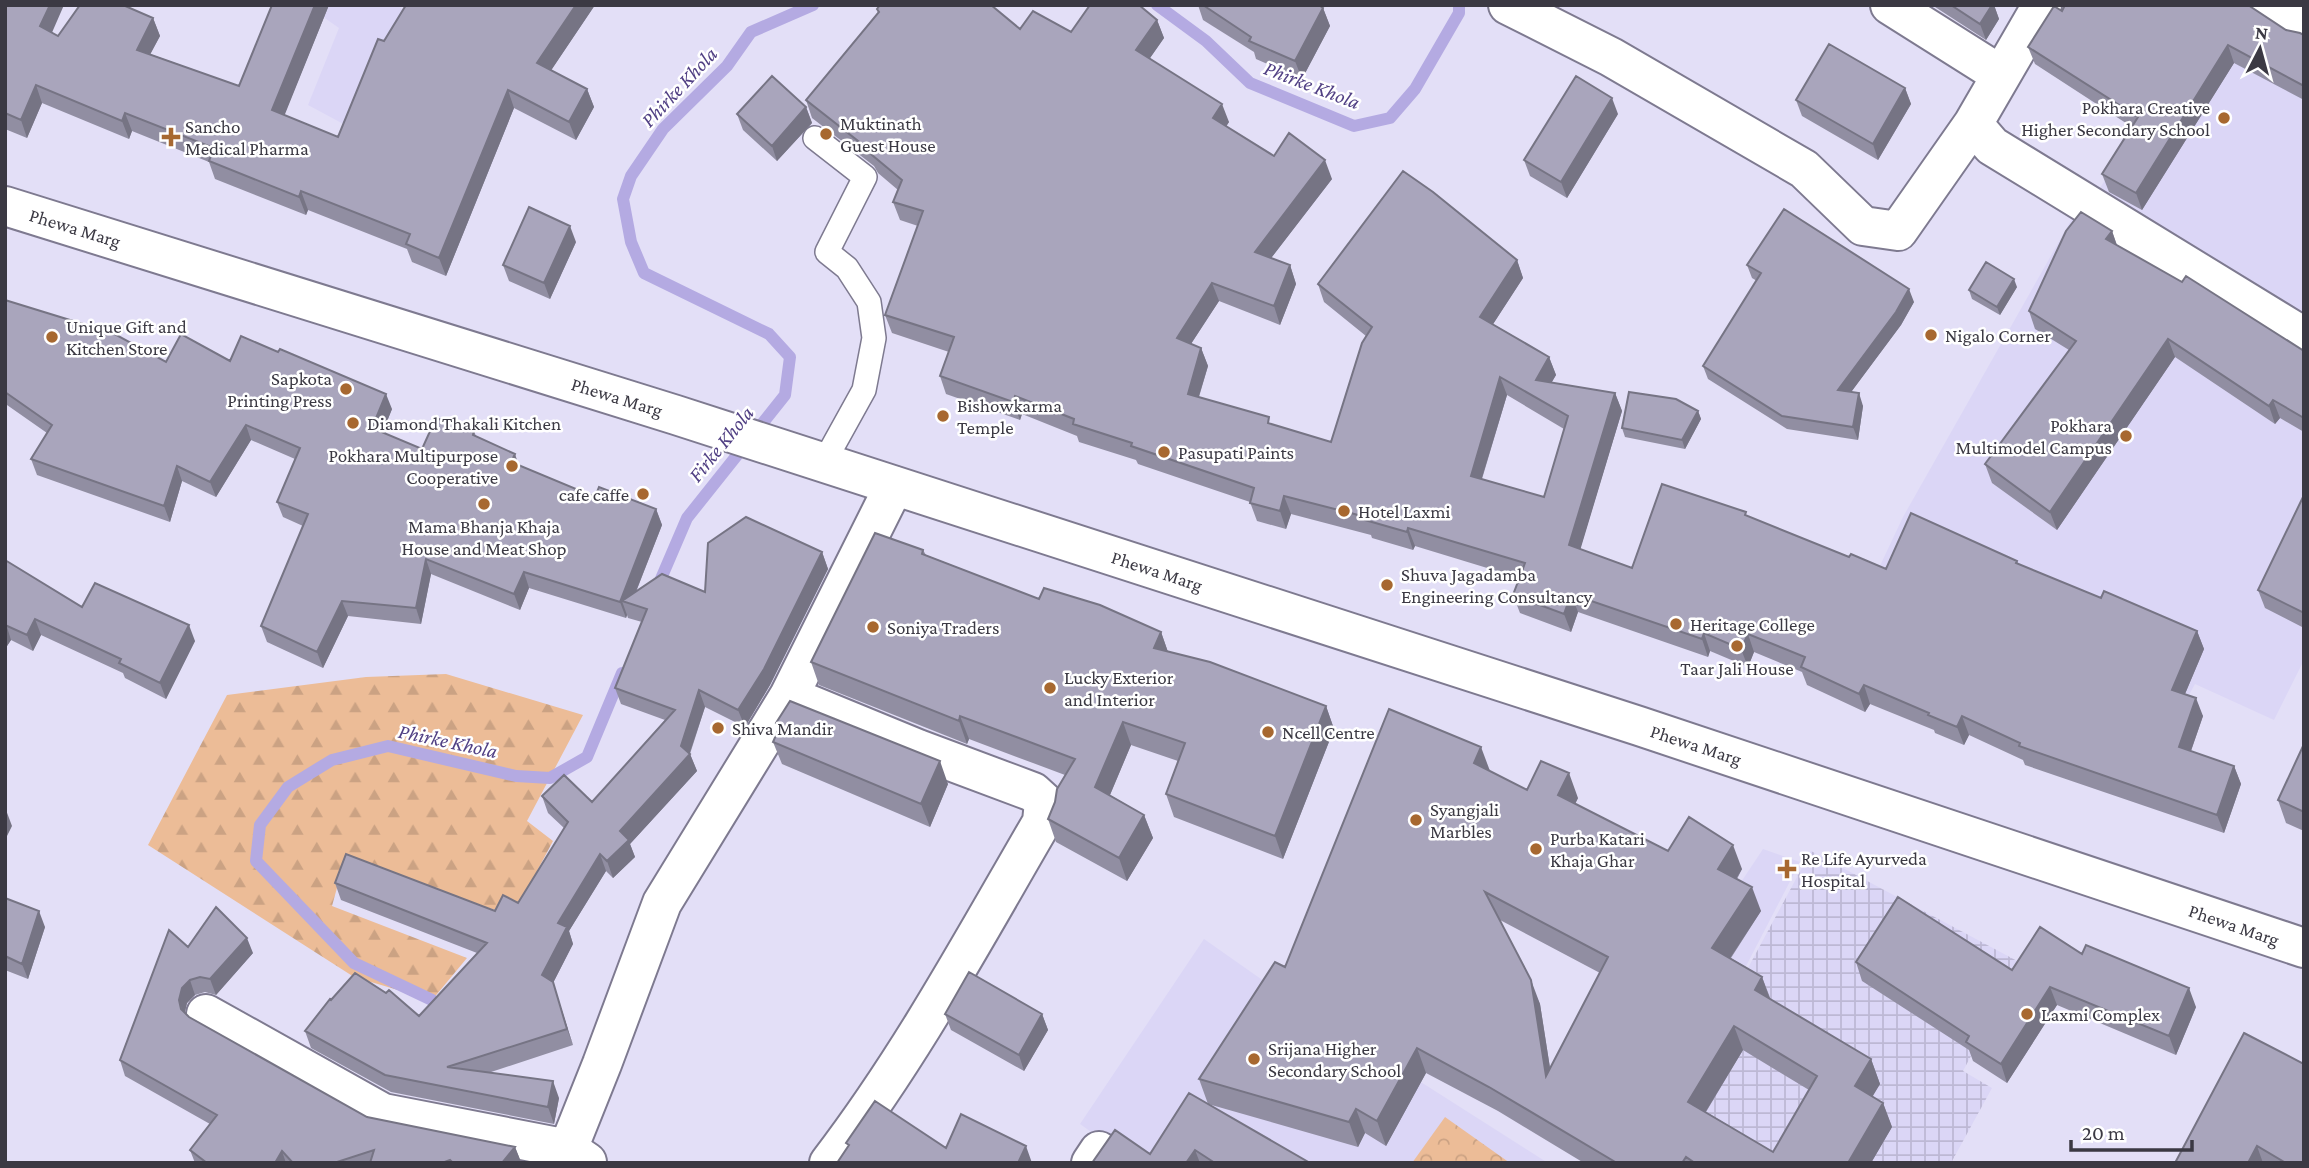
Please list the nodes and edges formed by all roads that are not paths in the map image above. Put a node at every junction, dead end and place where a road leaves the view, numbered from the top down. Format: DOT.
graph roads {
  1 [pos="1508,5"];
  2 [pos="1889,5"];
  3 [pos="2042,5"];
  4 [pos="2265,5"];
  5 [pos="2304,29"];
  6 [pos="2001,75"];
  7 [pos="1973,124"];
  8 [pos="815,138"];
  9 [pos="9,215"];
  10 [pos="2304,337"];
  11 [pos="823,464"];
  12 [pos="894,486"];
  13 [pos="789,696"];
  14 [pos="2304,948"];
  15 [pos="205,1014"];
  16 [pos="571,1158"];
  17 [pos="829,1163"];
  1 -- 7 [label="main road"];
  2 -- 6 [label="main road"];
  3 -- 6 [label="main road"];
  4 -- 5 [label="main road"];
  6 -- 7 [label="main road"];
  7 -- 10 [label="main road"];
  8 -- 11 [label="lane"];
  9 -- 11 [label="main road, Phewa Marg"];
  11 -- 12 [label="main road, Phewa Marg"];
  12 -- 13 [label="main road"];
  12 -- 14 [label="main road, Phewa Marg"];
  13 -- 16 [label="main road"];
  13 -- 17 [label="main road"];
  15 -- 16 [label="main road"];
}
